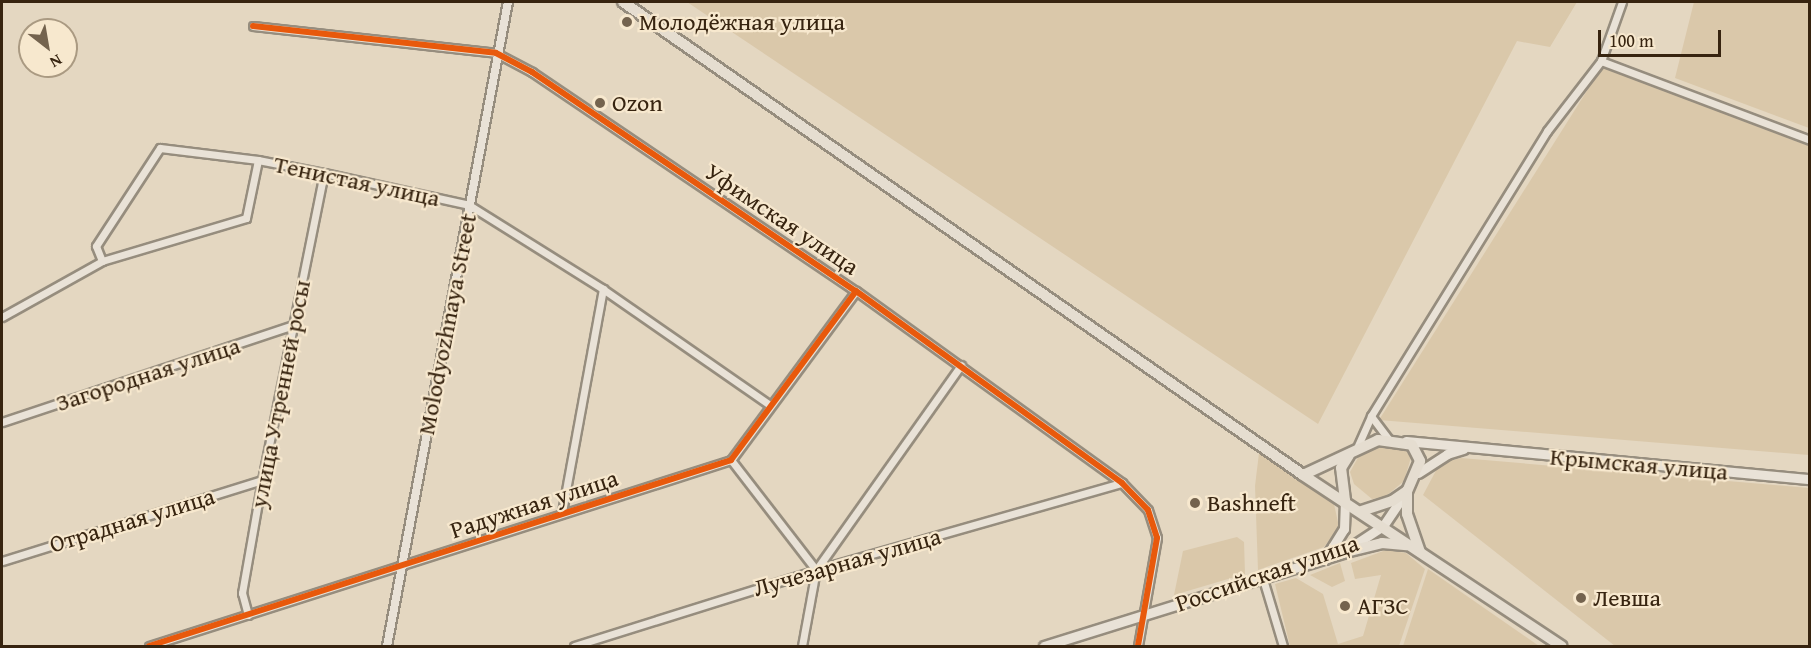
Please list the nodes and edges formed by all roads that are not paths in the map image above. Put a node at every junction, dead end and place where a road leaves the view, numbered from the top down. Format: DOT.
graph roads {
  1 [pos="508,2"];
  2 [pos="623,2"];
  3 [pos="1622,2"];
  4 [pos="253,26"];
  5 [pos="496,53"];
  6 [pos="1601,61"];
  7 [pos="1809,140"];
  8 [pos="258,159"];
  9 [pos="324,173"];
  10 [pos="469,205"];
  11 [pos="102,261"];
  12 [pos="603,289"];
  13 [pos="856,291"];
  14 [pos="2,317"];
  15 [pos="294,325"];
  16 [pos="961,365"];
  17 [pos="771,405"];
  18 [pos="1371,416"];
  19 [pos="2,422"];
  20 [pos="1394,440"];
  21 [pos="1468,448"];
  22 [pos="1352,453"];
  23 [pos="731,460"];
  24 [pos="1418,473"];
  25 [pos="1303,475"];
  26 [pos="1809,479"];
  27 [pos="262,480"];
  28 [pos="1122,483"];
  29 [pos="1407,491"];
  30 [pos="1345,500"];
  31 [pos="1362,511"];
  32 [pos="562,512"];
  33 [pos="1383,526"];
  34 [pos="1420,552"];
  35 [pos="1342,553"];
  36 [pos="1324,559"];
  37 [pos="2,561"];
  38 [pos="401,567"];
  39 [pos="816,570"];
  40 [pos="1263,579"];
  41 [pos="248,615"];
  42 [pos="1144,615"];
  43 [pos="149,646"];
  44 [pos="387,646"];
  45 [pos="574,646"];
  46 [pos="802,646"];
  47 [pos="1044,646"];
  48 [pos="1138,646"];
  49 [pos="1283,646"];
  50 [pos="1560,646"];
  1 -- 5 [label="street, Molodyozhnaya Street"];
  2 -- 25 [label="main road"];
  3 -- 6 [label="street"];
  4 -- 5 [label="street, Уфимская улица"];
  5 -- 10 [label="street, Molodyozhnaya Street"];
  5 -- 13 [label="street, Уфимская улица"];
  6 -- 7 [label="street"];
  6 -- 18 [label="street"];
  8 -- 9 [label="street, Тенистая улица"];
  8 -- 11 [label="street"];
  8 -- 11 [label="street, Тенистая улица"];
  9 -- 10 [label="street, Тенистая улица"];
  9 -- 15 [label="street, улица Утренней росы"];
  10 -- 12 [label="street, Тенистая улица"];
  10 -- 38 [label="street, Molodyozhnaya Street"];
  11 -- 14 [label="street"];
  12 -- 17 [label="street, Тенистая улица"];
  12 -- 32 [label="street"];
  13 -- 16 [label="street, Уфимская улица"];
  13 -- 17 [label="street"];
  15 -- 19 [label="street, Загородная улица"];
  15 -- 27 [label="street, улица Утренней росы"];
  16 -- 28 [label="street, Уфимская улица"];
  16 -- 39 [label="street"];
  17 -- 23 [label="street"];
  18 -- 20 [label="street"];
  18 -- 22 [label="street"];
  20 -- 21 [label="main road, Крымская улица"];
  20 -- 22 [label="main road"];
  20 -- 24 [label="main road"];
  21 -- 24 [label="main road"];
  21 -- 26 [label="main road, Крымская улица"];
  22 -- 25 [label="main road"];
  22 -- 30 [label="main road"];
  23 -- 32 [label="street, Радужная улица"];
  23 -- 39 [label="street"];
  24 -- 29 [label="main road"];
  25 -- 30 [label="main road"];
  27 -- 37 [label="street, Отрадная улица"];
  27 -- 41 [label="street, улица Утренней росы"];
  28 -- 39 [label="street, Лучезарная улица"];
  28 -- 42 [label="street, Уфимская улица"];
  29 -- 31 [label="main road"];
  29 -- 33 [label="main road"];
  29 -- 34 [label="main road"];
  30 -- 31 [label="main road"];
  30 -- 36 [label="main road"];
  31 -- 33 [label="main road"];
  32 -- 38 [label="street, Радужная улица"];
  33 -- 34 [label="main road"];
  33 -- 35 [label="main road, Российская улица"];
  34 -- 35 [label="main road"];
  34 -- 50 [label="main road"];
  35 -- 36 [label="main road, Российская улица"];
  36 -- 40 [label="main road, Российская улица"];
  38 -- 41 [label="street, Радужная улица"];
  38 -- 44 [label="street, Molodyozhnaya Street"];
  39 -- 45 [label="street, Лучезарная улица"];
  39 -- 46 [label="street"];
  40 -- 42 [label="main road, Российская улица"];
  40 -- 49 [label="street"];
  41 -- 43 [label="street, Радужная улица"];
  42 -- 47 [label="main road, Российская улица"];
  42 -- 48 [label="street, Уфимская улица"];
}
